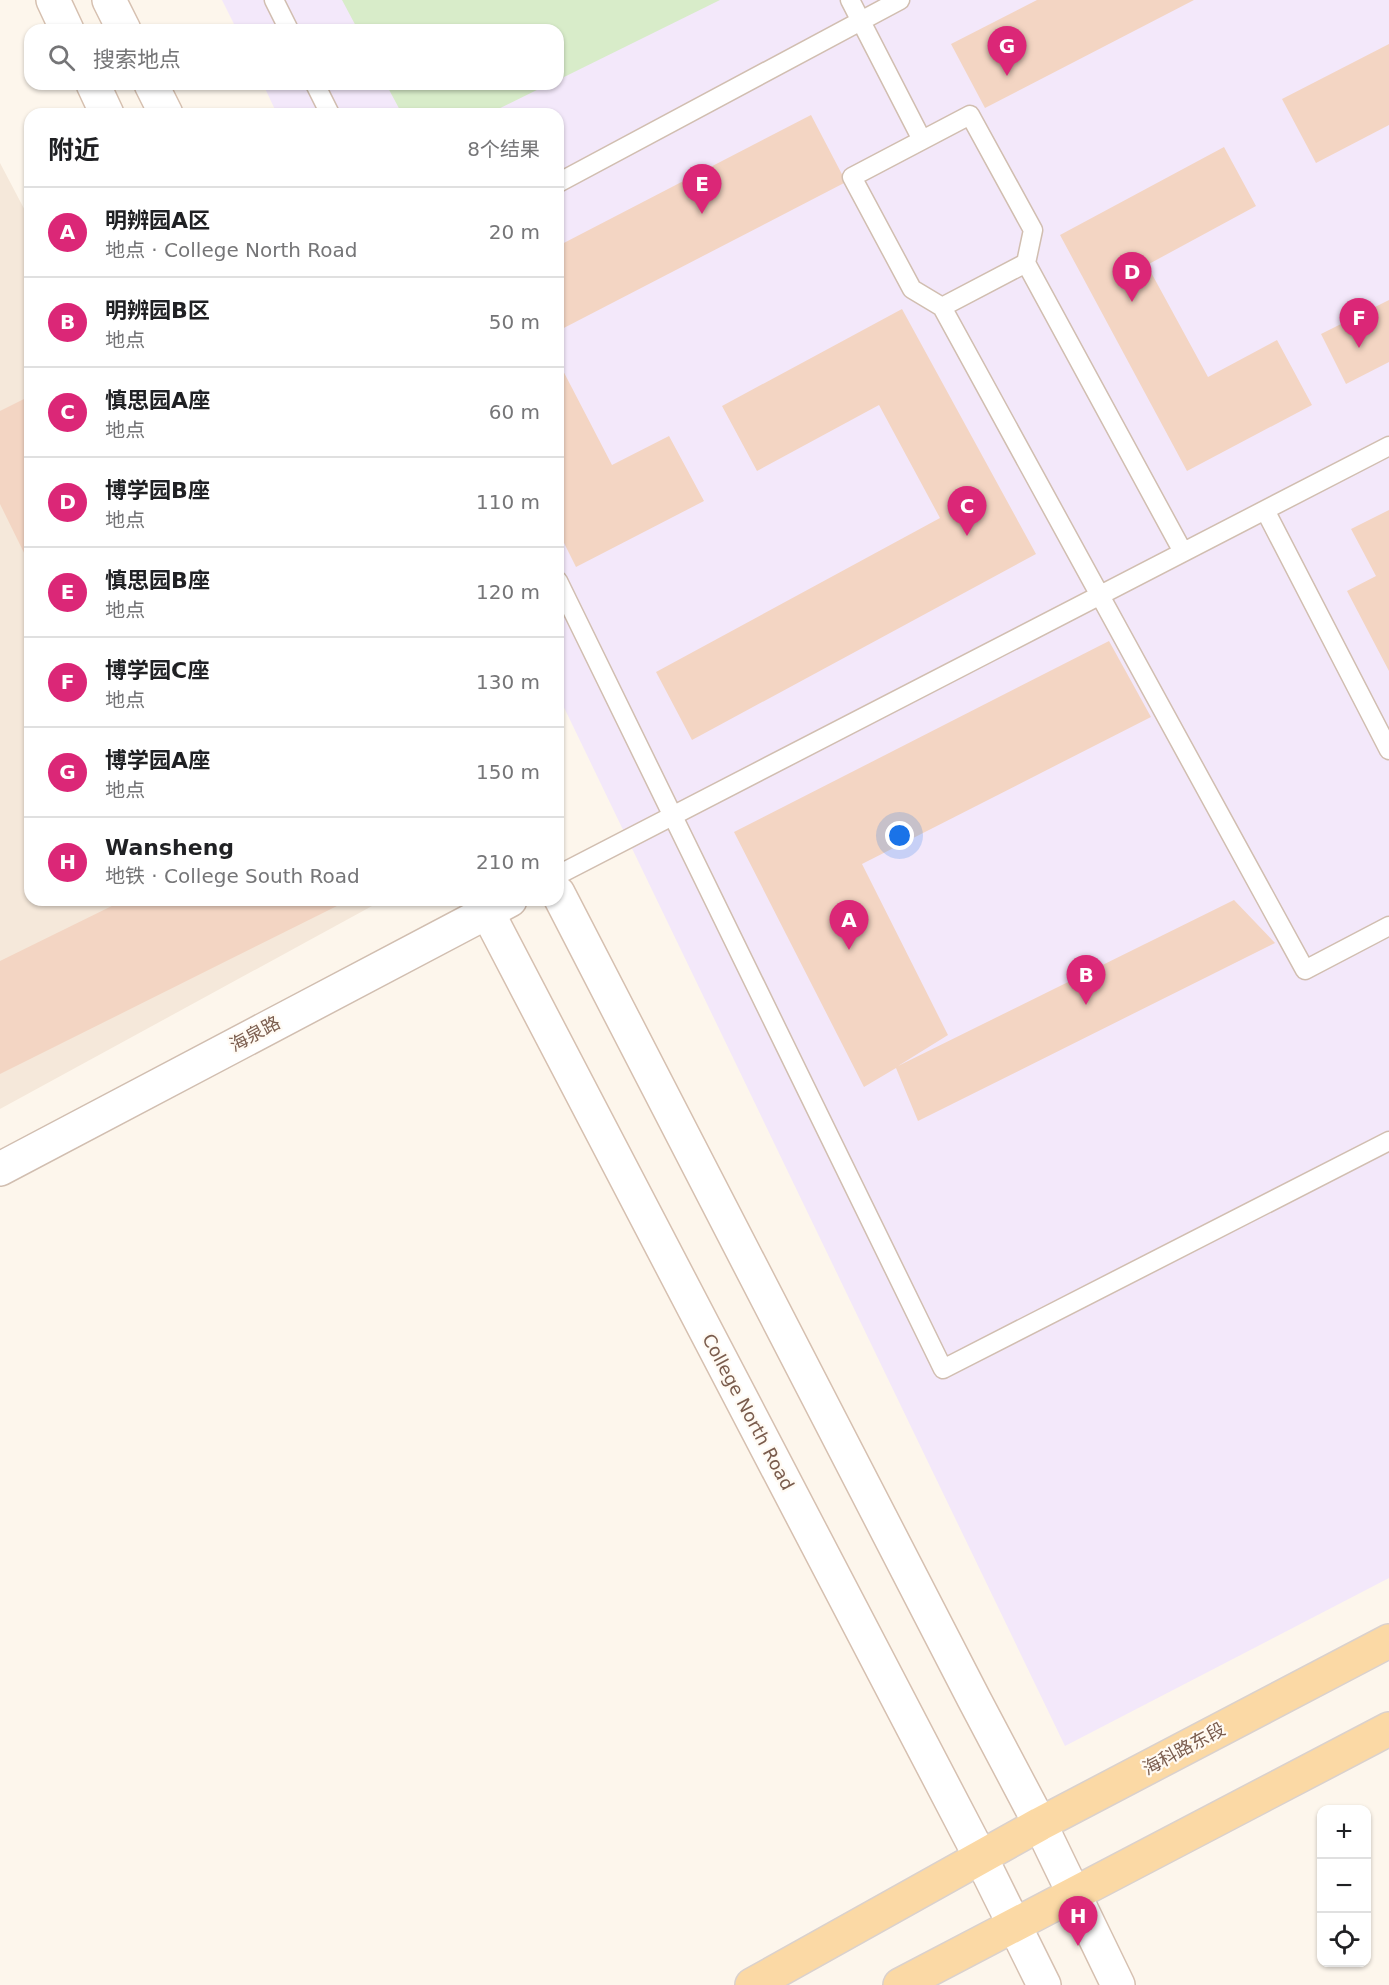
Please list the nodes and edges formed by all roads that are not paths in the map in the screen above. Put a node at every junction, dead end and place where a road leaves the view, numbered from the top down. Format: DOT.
graph roads {
  1 [pos="53,0"];
  2 [pos="109,0"];
  3 [pos="274,0"];
  4 [pos="850,0"];
  5 [pos="900,0"];
  6 [pos="861,21"];
  7 [pos="64,24"];
  8 [pos="121,24"];
  9 [pos="286,24"];
  10 [pos="96,90"];
  11 [pos="154,90"];
  12 [pos="318,90"];
  13 [pos="104,108"];
  14 [pos="163,108"];
  15 [pos="327,108"];
  16 [pos="922,140"];
  17 [pos="564,180"];
  18 [pos="1026,263"];
  19 [pos="942,307"];
  20 [pos="1389,446"];
  21 [pos="1265,510"];
  22 [pos="1183,552"];
  23 [pos="564,593"];
  24 [pos="1099,595"];
  25 [pos="1389,750"];
  26 [pos="673,816"];
  27 [pos="564,872"];
  28 [pos="564,905"];
  29 [pos="489,906"];
  30 [pos="494,906"];
  31 [pos="1389,926"];
  32 [pos="1389,1141"];
  33 [pos="0,1169"];
  34 [pos="1389,1641"];
  35 [pos="1389,1729"];
  36 [pos="1040,1824"];
  37 [pos="981,1858"];
  38 [pos="1074,1893"];
  39 [pos="1015,1923"];
  40 [pos="752,1985"];
  41 [pos="900,1985"];
  42 [pos="1044,1985"];
  43 [pos="1118,1985"];
  1 -- 7 [label="main road"];
  2 -- 8 [label="main road"];
  3 -- 9 [label="lane"];
  4 -- 6 [label="lane"];
  5 -- 6 [label="lane"];
  6 -- 16 [label="lane"];
  6 -- 17 [label="lane"];
  10 -- 13 [label="main road"];
  11 -- 14 [label="main road"];
  12 -- 15 [label="lane"];
  16 -- 18 [label="lane"];
  16 -- 19 [label="lane"];
  18 -- 19 [label="lane"];
  18 -- 22 [label="lane"];
  19 -- 24 [label="lane"];
  20 -- 21 [label="lane"];
  21 -- 22 [label="lane"];
  21 -- 25 [label="lane"];
  22 -- 24 [label="lane"];
  23 -- 26 [label="lane"];
  24 -- 26 [label="lane"];
  24 -- 31 [label="lane"];
  26 -- 27 [label="lane"];
  26 -- 32 [label="lane"];
  28 -- 36 [label="main road"];
  29 -- 33 [label="main road, 海泉路"];
  30 -- 37 [label="main road, College North Road"];
  34 -- 36 [label="main road, 海科路东段"];
  35 -- 38 [label="main road"];
  36 -- 37 [label="main road, 海科路东段"];
  36 -- 38 [label="main road"];
  37 -- 39 [label="main road, College North Road"];
  37 -- 40 [label="main road, 海科路东段"];
  38 -- 39 [label="main road"];
  38 -- 43 [label="main road"];
  39 -- 41 [label="main road"];
  39 -- 42 [label="main road, College North Road"];
}
